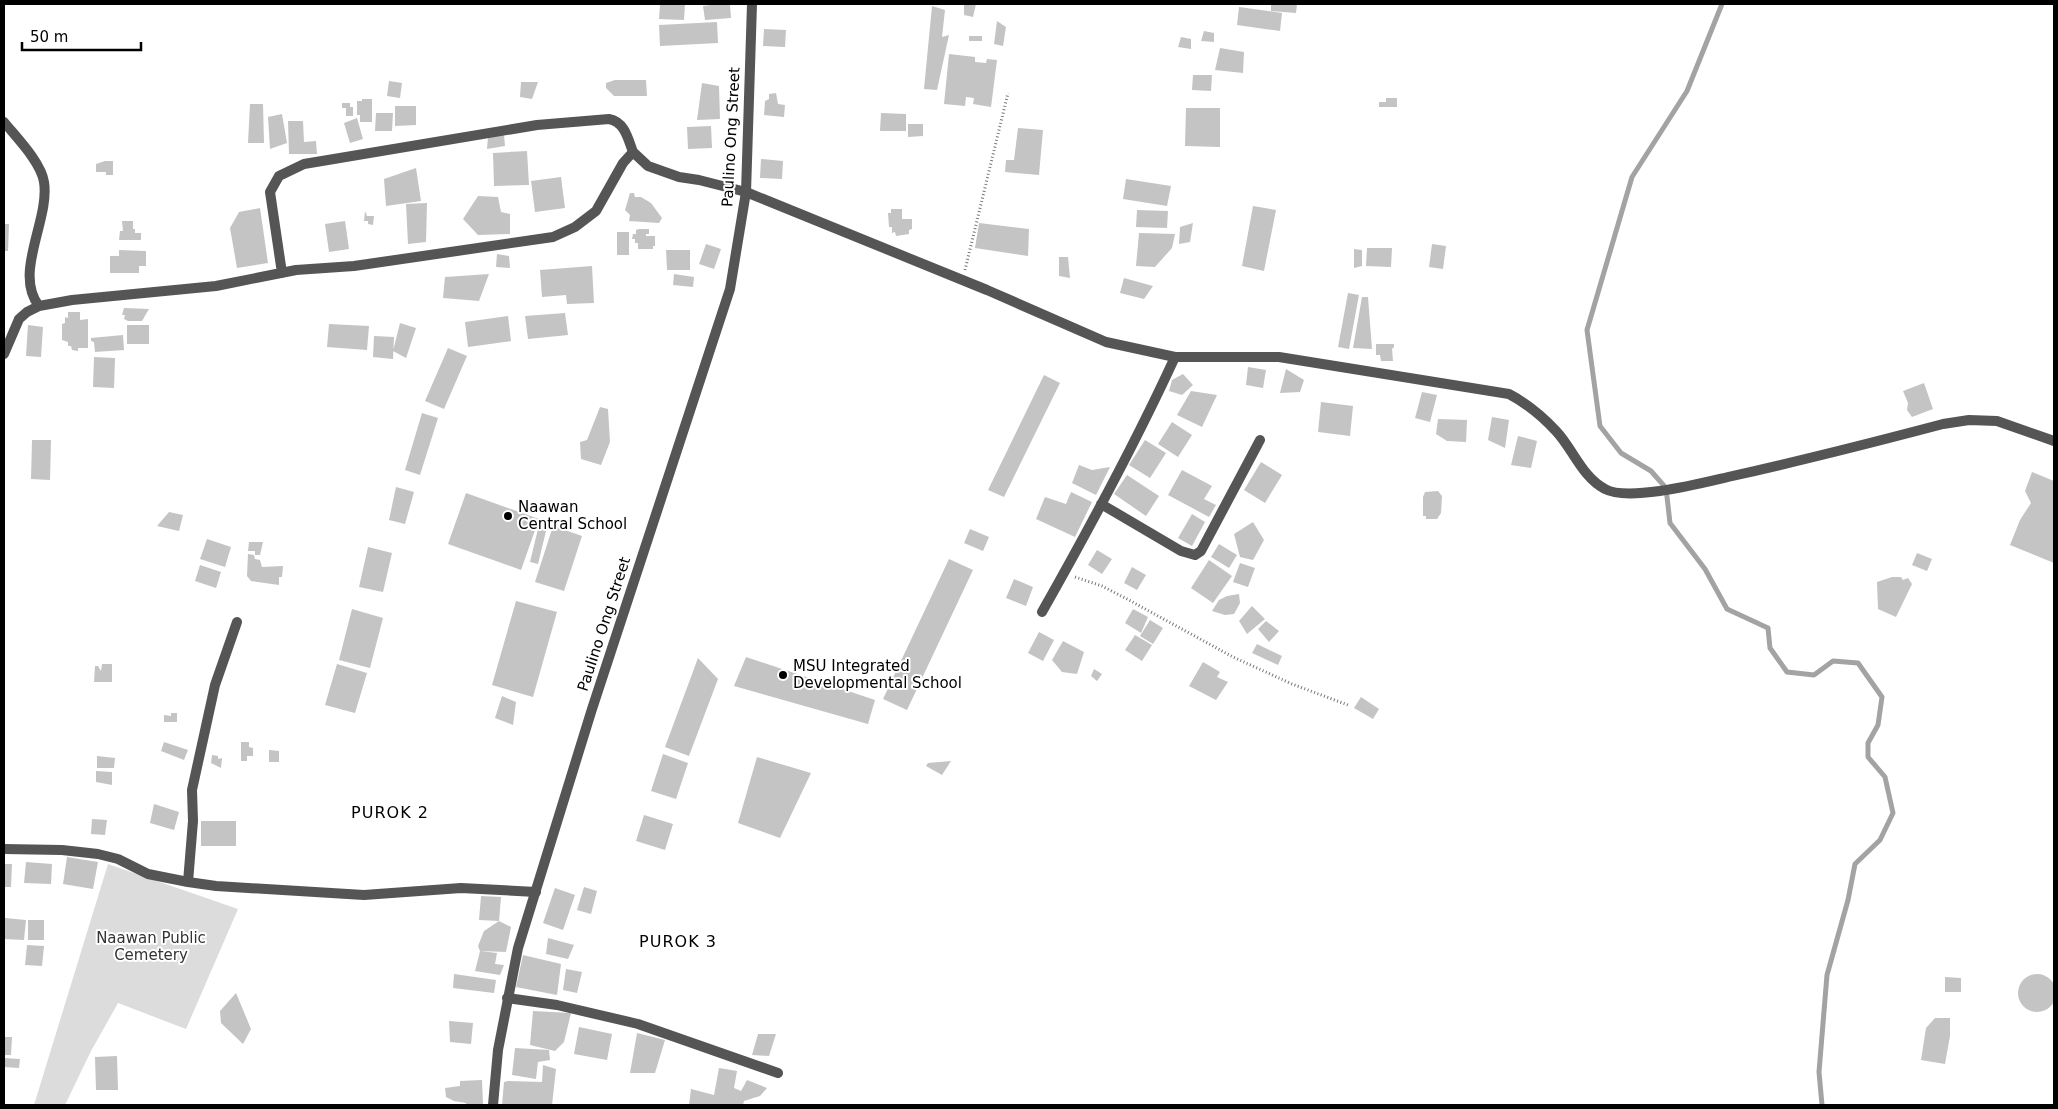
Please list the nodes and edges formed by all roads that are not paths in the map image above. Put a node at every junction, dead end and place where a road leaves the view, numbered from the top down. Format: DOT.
graph roads {
  1 [pos="752,4"];
  2 [pos="4,122"];
  3 [pos="633,152"];
  4 [pos="746,192"];
  5 [pos="282,273"];
  6 [pos="39,306"];
  7 [pos="4,354"];
  8 [pos="1175,357"];
  9 [pos="1260,440"];
  10 [pos="2054,440"];
  11 [pos="1101,504"];
  12 [pos="1042,612"];
  13 [pos="237,622"];
  14 [pos="4,849"];
  15 [pos="188,882"];
  16 [pos="536,892"];
  17 [pos="506,998"];
  18 [pos="778,1074"];
  19 [pos="493,1105"];
  1 -- 4 [label="street, Paulino Ong Street"];
  2 -- 6 [label="street"];
  3 -- 4 [label="street"];
  3 -- 5 [label="street"];
  3 -- 5 [label="street"];
  4 -- 8 [label="street"];
  4 -- 16 [label="street, Paulino Ong Street"];
  5 -- 6 [label="street"];
  6 -- 7 [label="street"];
  8 -- 10 [label="street"];
  8 -- 11 [label="street"];
  9 -- 11 [label="street"];
  11 -- 12 [label="street"];
  13 -- 15 [label="street"];
  14 -- 15 [label="street"];
  15 -- 16 [label="street"];
  16 -- 17 [label="street, Paulino Ong Street"];
  17 -- 18 [label="street"];
  17 -- 19 [label="street, Paulino Ong Street"];
}
